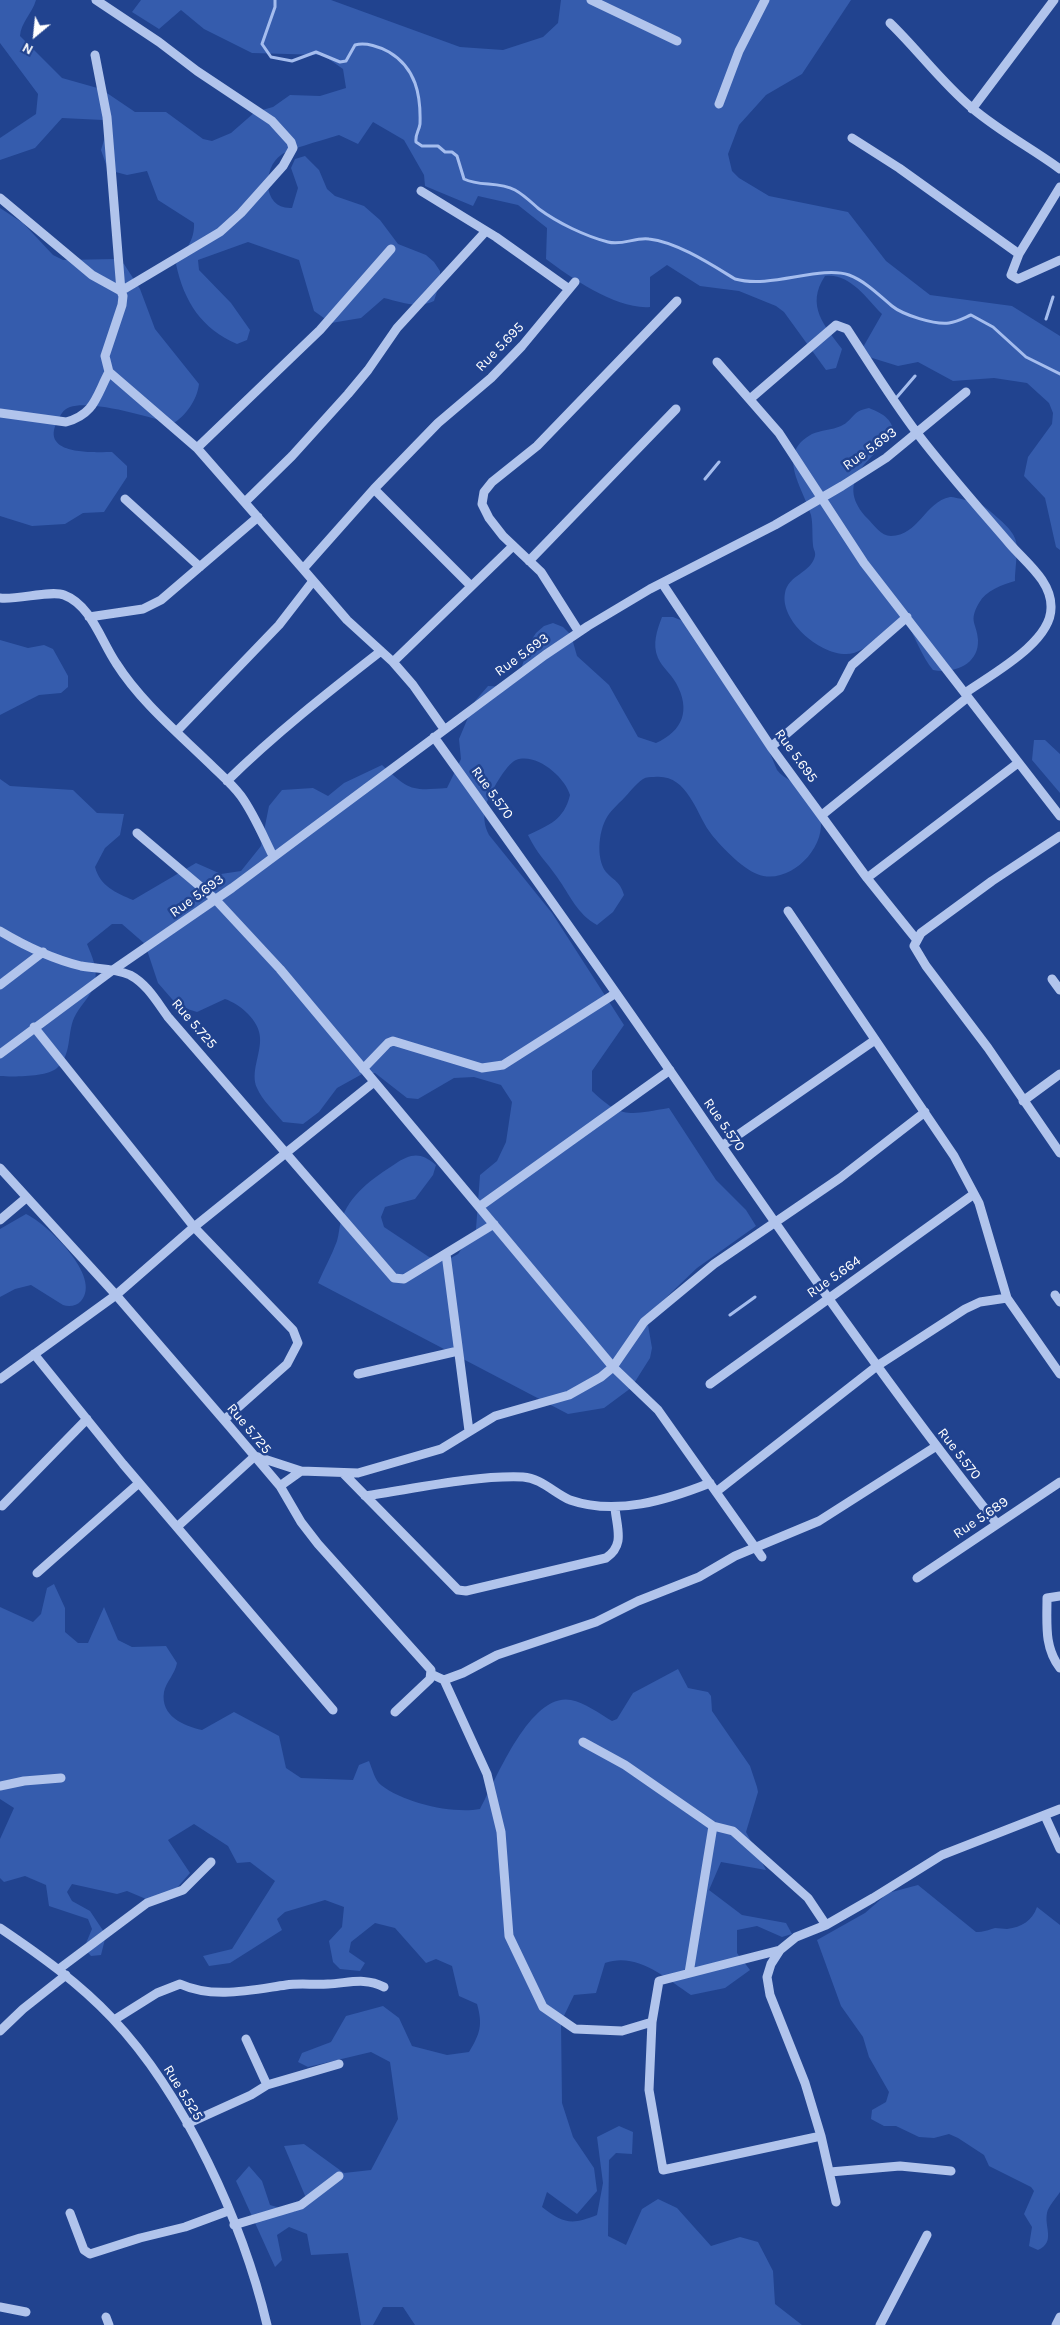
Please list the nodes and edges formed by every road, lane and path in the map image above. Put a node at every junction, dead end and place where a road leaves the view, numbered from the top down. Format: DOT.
graph roads {
  1 [pos="96,0"];
  2 [pos="591,0"];
  3 [pos="765,0"];
  4 [pos="1054,0"];
  5 [pos="890,23"];
  6 [pos="676,41"];
  7 [pos="95,55"];
  8 [pos="719,104"];
  9 [pos="972,109"];
  10 [pos="852,138"];
  11 [pos="1060,169"];
  12 [pos="1060,187"];
  13 [pos="420,191"];
  14 [pos="0,198"];
  15 [pos="486,231"];
  16 [pos="392,249"];
  17 [pos="1019,254"];
  18 [pos="1060,260"];
  19 [pos="121,291"];
  20 [pos="676,301"];
  21 [pos="717,362"];
  22 [pos="109,372"];
  23 [pos="966,392"];
  24 [pos="750,399"];
  25 [pos="676,409"];
  26 [pos="0,413"];
  27 [pos="916,432"];
  28 [pos="197,448"];
  29 [pos="374,489"];
  30 [pos="820,498"];
  31 [pos="125,499"];
  32 [pos="245,502"];
  33 [pos="258,517"];
  34 [pos="513,546"];
  35 [pos="529,561"];
  36 [pos="200,566"];
  37 [pos="303,569"];
  38 [pos="314,581"];
  39 [pos="662,583"];
  40 [pos="471,586"];
  41 [pos="0,598"];
  42 [pos="89,617"];
  43 [pos="907,617"];
  44 [pos="579,632"];
  45 [pos="381,651"];
  46 [pos="393,662"];
  47 [pos="967,695"];
  48 [pos="444,729"];
  49 [pos="177,731"];
  50 [pos="434,737"];
  51 [pos="771,747"];
  52 [pos="1018,764"];
  53 [pos="227,781"];
  54 [pos="822,815"];
  55 [pos="1060,816"];
  56 [pos="137,833"];
  57 [pos="1060,836"];
  58 [pos="273,856"];
  59 [pos="867,878"];
  60 [pos="215,899"];
  61 [pos="788,911"];
  62 [pos="0,932"];
  63 [pos="916,939"];
  64 [pos="43,952"];
  65 [pos="113,970"];
  66 [pos="1052,979"];
  67 [pos="0,986"];
  68 [pos="1060,990"];
  69 [pos="616,993"];
  70 [pos="34,1027"];
  71 [pos="876,1040"];
  72 [pos="0,1054"];
  73 [pos="363,1069"];
  74 [pos="670,1070"];
  75 [pos="1060,1074"];
  76 [pos="374,1082"];
  77 [pos="1024,1101"];
  78 [pos="925,1112"];
  79 [pos="722,1146"];
  80 [pos="285,1152"];
  81 [pos="1060,1153"];
  82 [pos="0,1168"];
  83 [pos="974,1194"];
  84 [pos="26,1198"];
  85 [pos="479,1206"];
  86 [pos="0,1220"];
  87 [pos="774,1222"];
  88 [pos="494,1224"];
  89 [pos="194,1227"];
  90 [pos="446,1254"];
  91 [pos="116,1295"];
  92 [pos="828,1297"];
  93 [pos="1007,1298"];
  94 [pos="458,1351"];
  95 [pos="34,1354"];
  96 [pos="877,1366"];
  97 [pos="613,1367"];
  98 [pos="358,1374"];
  99 [pos="1060,1374"];
  100 [pos="0,1379"];
  101 [pos="710,1384"];
  102 [pos="87,1419"];
  103 [pos="224,1420"];
  104 [pos="469,1431"];
  105 [pos="935,1446"];
  106 [pos="255,1456"];
  107 [pos="301,1471"];
  108 [pos="343,1473"];
  109 [pos="1060,1482"];
  110 [pos="139,1483"];
  111 [pos="710,1483"];
  112 [pos="280,1486"];
  113 [pos="716,1492"];
  114 [pos="365,1496"];
  115 [pos="2,1506"];
  116 [pos="615,1508"];
  117 [pos="997,1524"];
  118 [pos="177,1527"];
  119 [pos="756,1547"];
  120 [pos="762,1556"];
  121 [pos="37,1573"];
  122 [pos="917,1578"];
  123 [pos="1060,1596"];
  124 [pos="1060,1668"];
  125 [pos="432,1674"];
  126 [pos="444,1680"];
  127 [pos="334,1710"];
  128 [pos="395,1712"];
  129 [pos="583,1742"];
  130 [pos="61,1778"];
  131 [pos="0,1786"];
  132 [pos="1060,1809"];
  133 [pos="1045,1816"];
  134 [pos="713,1826"];
  135 [pos="1060,1849"];
  136 [pos="211,1862"];
  137 [pos="826,1925"];
  138 [pos="0,1928"];
  139 [pos="780,1950"];
  140 [pos="62,1972"];
  141 [pos="689,1973"];
  142 [pos="384,1988"];
  143 [pos="114,2020"];
  144 [pos="652,2022"];
  145 [pos="0,2032"];
  146 [pos="246,2039"];
  147 [pos="339,2064"];
  148 [pos="266,2085"];
  149 [pos="187,2124"];
  150 [pos="821,2136"];
  151 [pos="951,2171"];
  152 [pos="830,2172"];
  153 [pos="339,2176"];
  154 [pos="836,2202"];
  155 [pos="228,2212"];
  156 [pos="70,2213"];
  157 [pos="234,2226"];
  158 [pos="927,2235"];
  159 [pos="0,2307"];
  160 [pos="26,2312"];
  161 [pos="1060,2317"];
  162 [pos="267,2325"];
  163 [pos="880,2325"];
  164 [pos="1056,2325"];
  1 -- 19 [label="street"];
  2 -- 6 [label="street"];
  3 -- 8 [label="street"];
  4 -- 9 [label="street"];
  5 -- 9 [label="street"];
  7 -- 19 [label="street"];
  9 -- 11 [label="street"];
  10 -- 17 [label="street"];
  12 -- 17 [label="street"];
  13 -- 15 [label="street"];
  14 -- 19 [label="street"];
  15 -- 29 [label="street, Rue 5.695"];
  15 -- 32 [label="street"];
  16 -- 28 [label="street"];
  17 -- 18 [label="street"];
  19 -- 22 [label="street"];
  20 -- 34 [label="street"];
  21 -- 24 [label="street"];
  22 -- 26 [label="street"];
  22 -- 28 [label="street"];
  23 -- 27 [label="street, Rue 5.693"];
  24 -- 27 [label="street"];
  24 -- 30 [label="street"];
  25 -- 35 [label="street"];
  27 -- 30 [label="street, Rue 5.693"];
  27 -- 47 [label="street"];
  28 -- 32 [label="street"];
  29 -- 37 [label="street, Rue 5.695"];
  29 -- 40 [label="street"];
  30 -- 39 [label="street, Rue 5.693"];
  30 -- 43 [label="street"];
  31 -- 36 [label="street"];
  32 -- 33 [label="street"];
  33 -- 36 [label="street"];
  33 -- 37 [label="street"];
  34 -- 35 [label="street"];
  34 -- 40 [label="street"];
  35 -- 44 [label="street"];
  36 -- 42 [label="street"];
  37 -- 38 [label="street"];
  38 -- 45 [label="street"];
  38 -- 49 [label="street"];
  39 -- 44 [label="street, Rue 5.693"];
  39 -- 51 [label="street, Rue 5.695"];
  40 -- 46 [label="street"];
  41 -- 42 [label="street"];
  42 -- 49 [label="street"];
  43 -- 47 [label="street"];
  43 -- 51 [label="street"];
  44 -- 48 [label="street, Rue 5.693"];
  45 -- 46 [label="street"];
  45 -- 53 [label="street"];
  46 -- 48 [label="street"];
  47 -- 52 [label="street"];
  47 -- 54 [label="street"];
  48 -- 50 [label="street, Rue 5.693"];
  49 -- 53 [label="street"];
  50 -- 58 [label="street, Rue 5.693"];
  50 -- 69 [label="street, Rue 5.570"];
  51 -- 54 [label="street, Rue 5.695"];
  52 -- 55 [label="street"];
  52 -- 59 [label="street"];
  53 -- 58 [label="street"];
  54 -- 59 [label="street, Rue 5.695"];
  56 -- 60 [label="street"];
  57 -- 63 [label="street"];
  58 -- 60 [label="street, Rue 5.693"];
  59 -- 63 [label="street, Rue 5.695"];
  60 -- 65 [label="street, Rue 5.693"];
  60 -- 73 [label="street"];
  61 -- 71 [label="street"];
  62 -- 64 [label="street, Rue 5.725"];
  63 -- 77 [label="street"];
  64 -- 65 [label="street, Rue 5.725"];
  64 -- 67 [label="street"];
  65 -- 70 [label="street"];
  65 -- 80 [label="street, Rue 5.725"];
  66 -- 68 [label="street"];
  69 -- 73 [label="street"];
  69 -- 74 [label="street, Rue 5.570"];
  70 -- 72 [label="street"];
  70 -- 89 [label="street"];
  71 -- 78 [label="street"];
  71 -- 79 [label="street"];
  73 -- 76 [label="street"];
  74 -- 79 [label="street, Rue 5.570"];
  74 -- 85 [label="street"];
  75 -- 77 [label="street"];
  76 -- 80 [label="street"];
  76 -- 85 [label="street"];
  77 -- 81 [label="street"];
  78 -- 83 [label="street"];
  78 -- 87 [label="street"];
  79 -- 87 [label="street, Rue 5.570"];
  80 -- 89 [label="street"];
  80 -- 90 [label="street, Rue 5.725"];
  82 -- 84 [label="street, Rue 5.725"];
  83 -- 92 [label="street, Rue 5.664"];
  83 -- 93 [label="street"];
  84 -- 86 [label="street"];
  84 -- 91 [label="street, Rue 5.725"];
  85 -- 88 [label="street"];
  87 -- 92 [label="street, Rue 5.570"];
  87 -- 97 [label="street"];
  88 -- 90 [label="street, Rue 5.725"];
  88 -- 97 [label="street"];
  89 -- 91 [label="street"];
  89 -- 103 [label="street"];
  90 -- 94 [label="street"];
  91 -- 95 [label="street"];
  91 -- 103 [label="street, Rue 5.725"];
  92 -- 96 [label="street, Rue 5.570"];
  92 -- 101 [label="street, Rue 5.664"];
  93 -- 96 [label="street"];
  93 -- 99 [label="street"];
  94 -- 98 [label="street"];
  94 -- 104 [label="street"];
  95 -- 100 [label="street"];
  95 -- 102 [label="street"];
  96 -- 105 [label="street, Rue 5.570"];
  96 -- 113 [label="street"];
  97 -- 104 [label="street"];
  97 -- 111 [label="street"];
  102 -- 110 [label="street"];
  102 -- 115 [label="street"];
  103 -- 106 [label="street, Rue 5.725"];
  104 -- 108 [label="street"];
  105 -- 117 [label="street, Rue 5.570"];
  105 -- 119 [label="street"];
  106 -- 107 [label="street"];
  106 -- 112 [label="street, Rue 5.725"];
  106 -- 118 [label="street"];
  107 -- 108 [label="street"];
  107 -- 112 [label="street"];
  108 -- 114 [label="street"];
  109 -- 117 [label="street, Rue 5.689"];
  110 -- 118 [label="street"];
  110 -- 121 [label="street"];
  111 -- 113 [label="street"];
  111 -- 116 [label="street"];
  112 -- 125 [label="street, Rue 5.725"];
  113 -- 119 [label="street"];
  114 -- 116 [label="street"];
  114 -- 116 [label="street"];
  117 -- 122 [label="street, Rue 5.689"];
  118 -- 127 [label="street"];
  119 -- 120 [label="street"];
  119 -- 126 [label="street"];
  123 -- 124 [label="street"];
  125 -- 126 [label="street"];
  125 -- 128 [label="street"];
  126 -- 144 [label="street"];
  129 -- 134 [label="street"];
  130 -- 131 [label="street"];
  132 -- 133 [label="street"];
  133 -- 135 [label="street"];
  133 -- 137 [label="street"];
  134 -- 137 [label="street"];
  134 -- 141 [label="street"];
  136 -- 140 [label="street"];
  137 -- 139 [label="street"];
  138 -- 140 [label="street, Rue 5.525"];
  139 -- 141 [label="street"];
  139 -- 150 [label="street"];
  140 -- 143 [label="street, Rue 5.525"];
  140 -- 145 [label="street"];
  141 -- 144 [label="street"];
  142 -- 143 [label="street"];
  143 -- 149 [label="street, Rue 5.525"];
  144 -- 150 [label="street"];
  146 -- 148 [label="street"];
  147 -- 148 [label="street"];
  148 -- 149 [label="street"];
  149 -- 155 [label="street, Rue 5.525"];
  150 -- 152 [label="street"];
  151 -- 152 [label="street"];
  152 -- 154 [label="street"];
  153 -- 157 [label="street"];
  155 -- 156 [label="street"];
  155 -- 157 [label="street, Rue 5.525"];
  157 -- 162 [label="street, Rue 5.525"];
  158 -- 163 [label="street"];
  159 -- 160 [label="street"];
  161 -- 164 [label="street"];
}
